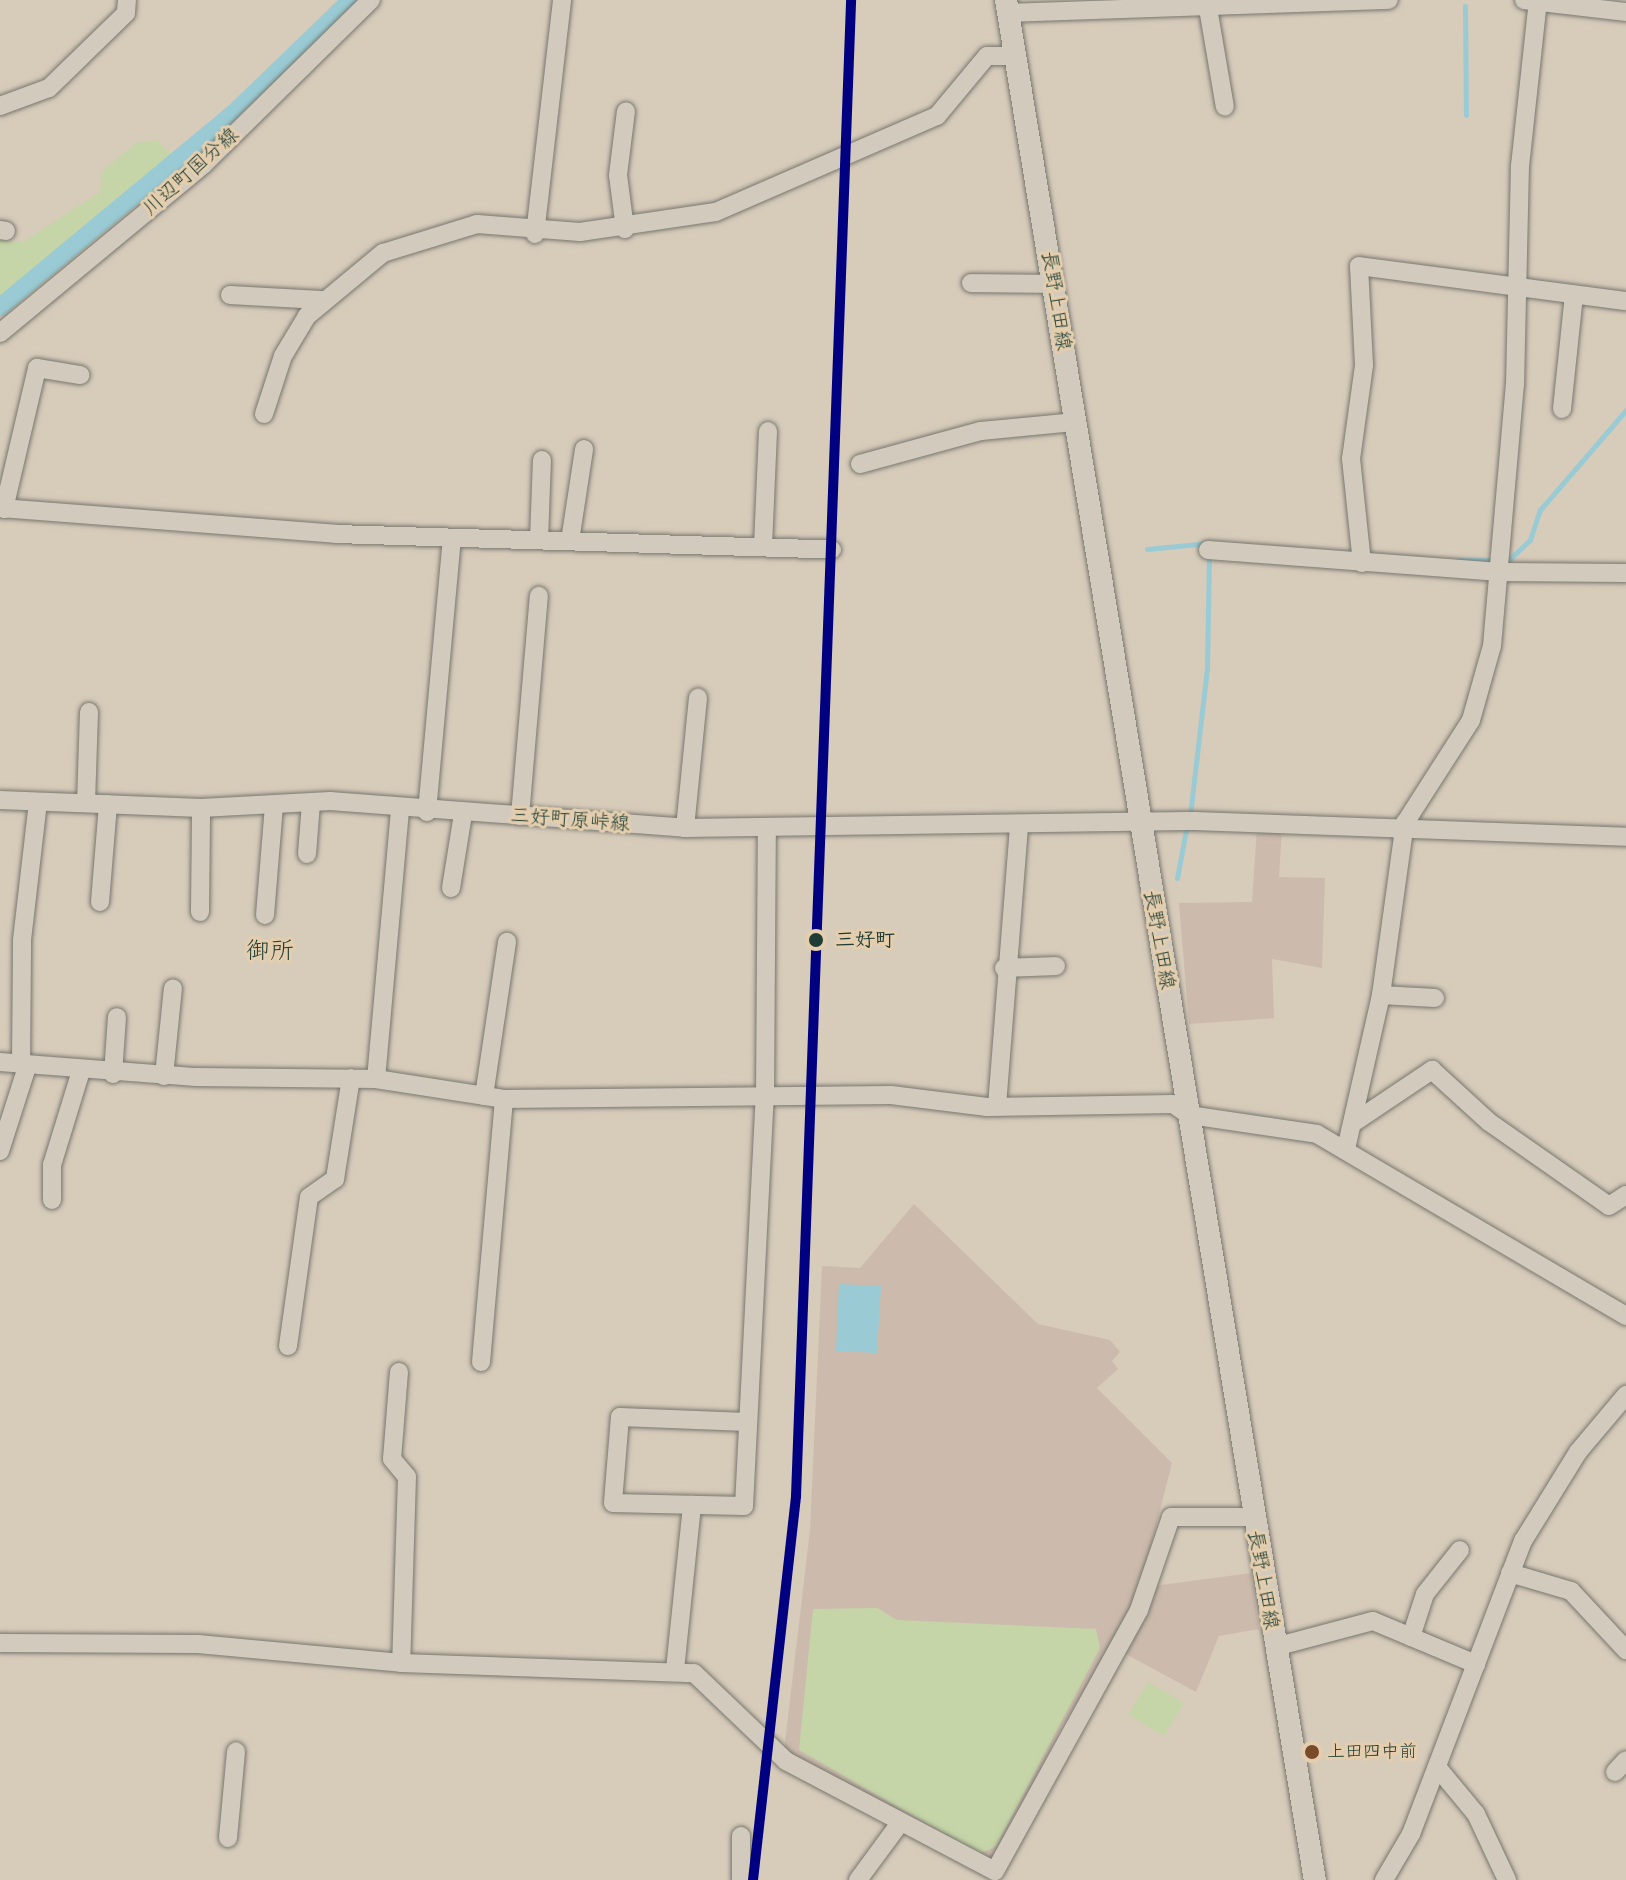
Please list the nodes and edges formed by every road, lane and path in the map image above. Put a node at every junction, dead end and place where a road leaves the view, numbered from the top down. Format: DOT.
graph roads {
  1 [pos="127,0"];
  2 [pos="371,0"];
  3 [pos="562,0"];
  4 [pos="1389,0"];
  5 [pos="1533,0"];
  6 [pos="1007,7"];
  7 [pos="1208,8"];
  8 [pos="1626,12"];
  9 [pos="1014,56"];
  10 [pos="0,106"];
  11 [pos="1225,107"];
  12 [pos="626,111"];
  13 [pos="625,229"];
  14 [pos="535,234"];
  15 [pos="971,283"];
  16 [pos="1054,284"];
  17 [pos="1514,287"];
  18 [pos="230,295"];
  19 [pos="1574,295"];
  20 [pos="321,300"];
  21 [pos="1626,301"];
  22 [pos="0,333"];
  23 [pos="80,375"];
  24 [pos="1562,409"];
  25 [pos="264,414"];
  26 [pos="1074,422"];
  27 [pos="768,431"];
  28 [pos="584,449"];
  29 [pos="542,460"];
  30 [pos="860,464"];
  31 [pos="2,508"];
  32 [pos="452,538"];
  33 [pos="539,540"];
  34 [pos="570,541"];
  35 [pos="763,546"];
  36 [pos="832,550"];
  37 [pos="1208,550"];
  38 [pos="1362,563"];
  39 [pos="1500,572"];
  40 [pos="1626,573"];
  41 [pos="539,596"];
  42 [pos="698,698"];
  43 [pos="89,712"];
  44 [pos="0,800"];
  45 [pos="38,802"];
  46 [pos="86,803"];
  47 [pos="311,803"];
  48 [pos="108,804"];
  49 [pos="274,806"];
  50 [pos="201,808"];
  51 [pos="400,808"];
  52 [pos="427,812"];
  53 [pos="463,814"];
  54 [pos="520,816"];
  55 [pos="1405,823"];
  56 [pos="1019,824"];
  57 [pos="1140,824"];
  58 [pos="685,828"];
  59 [pos="767,829"];
  60 [pos="1626,837"];
  61 [pos="307,854"];
  62 [pos="451,888"];
  63 [pos="100,902"];
  64 [pos="200,912"];
  65 [pos="265,915"];
  66 [pos="507,942"];
  67 [pos="1056,966"];
  68 [pos="1004,968"];
  69 [pos="173,988"];
  70 [pos="1381,995"];
  71 [pos="1435,998"];
  72 [pos="117,1017"];
  73 [pos="0,1062"];
  74 [pos="24,1064"];
  75 [pos="81,1071"];
  76 [pos="113,1074"];
  77 [pos="164,1076"];
  78 [pos="351,1078"];
  79 [pos="376,1079"];
  80 [pos="484,1096"];
  81 [pos="765,1097"];
  82 [pos="504,1099"];
  83 [pos="997,1106"];
  84 [pos="1189,1115"];
  85 [pos="1356,1121"];
  86 [pos="1346,1149"];
  87 [pos="0,1151"];
  88 [pos="1626,1195"];
  89 [pos="52,1200"];
  90 [pos="1626,1316"];
  91 [pos="288,1346"];
  92 [pos="481,1362"];
  93 [pos="399,1372"];
  94 [pos="1626,1395"];
  95 [pos="747,1422"];
  96 [pos="692,1505"];
  97 [pos="1252,1517"];
  98 [pos="1460,1550"];
  99 [pos="1510,1573"];
  100 [pos="1626,1620"];
  101 [pos="1611,1634"];
  102 [pos="1411,1637"];
  103 [pos="0,1643"];
  104 [pos="1275,1647"];
  105 [pos="1626,1650"];
  106 [pos="401,1663"];
  107 [pos="1476,1664"];
  108 [pos="675,1670"];
  109 [pos="236,1751"];
  110 [pos="1437,1767"];
  111 [pos="900,1823"];
  112 [pos="741,1836"];
  113 [pos="228,1838"];
  114 [pos="1003,1876"];
  115 [pos="741,1880"];
  116 [pos="858,1880"];
  117 [pos="1315,1880"];
  118 [pos="1384,1880"];
  119 [pos="1507,1880"];
  1 -- 10 [label="street"];
  2 -- 22 [label="street, 川辺町国分線"];
  3 -- 14 [label="street"];
  4 -- 7 [label="street"];
  5 -- 8 [label="street"];
  5 -- 17 [label="street"];
  6 -- 7 [label="street"];
  6 -- 9 [label="main road, 長野上田線"];
  7 -- 11 [label="street"];
  9 -- 13 [label="street"];
  9 -- 16 [label="main road, 長野上田線"];
  12 -- 13 [label="street"];
  13 -- 14 [label="street"];
  14 -- 20 [label="street"];
  15 -- 16 [label="street"];
  16 -- 26 [label="main road, 長野上田線"];
  17 -- 19 [label="street"];
  17 -- 38 [label="street"];
  17 -- 39 [label="street"];
  18 -- 20 [label="street"];
  19 -- 21 [label="street"];
  19 -- 24 [label="street"];
  20 -- 25 [label="street"];
  23 -- 31 [label="street"];
  26 -- 30 [label="street"];
  26 -- 57 [label="main road, 長野上田線"];
  27 -- 35 [label="street"];
  28 -- 34 [label="street"];
  29 -- 33 [label="street"];
  31 -- 32 [label="street"];
  32 -- 33 [label="street"];
  32 -- 52 [label="street"];
  33 -- 34 [label="street"];
  34 -- 35 [label="street"];
  35 -- 36 [label="street"];
  37 -- 38 [label="street"];
  38 -- 39 [label="street"];
  39 -- 40 [label="street"];
  39 -- 55 [label="street"];
  41 -- 54 [label="street"];
  42 -- 58 [label="street"];
  43 -- 46 [label="street"];
  44 -- 45 [label="street, 三好町原峠線"];
  45 -- 46 [label="street, 三好町原峠線"];
  45 -- 74 [label="street"];
  46 -- 48 [label="street, 三好町原峠線"];
  47 -- 49 [label="street, 三好町原峠線"];
  47 -- 51 [label="street, 三好町原峠線"];
  47 -- 61 [label="street"];
  48 -- 50 [label="street, 三好町原峠線"];
  48 -- 63 [label="street"];
  49 -- 50 [label="street, 三好町原峠線"];
  49 -- 65 [label="street"];
  50 -- 64 [label="street"];
  51 -- 52 [label="street, 三好町原峠線"];
  51 -- 79 [label="street"];
  52 -- 53 [label="street, 三好町原峠線"];
  53 -- 54 [label="street, 三好町原峠線"];
  53 -- 62 [label="street"];
  54 -- 58 [label="street, 三好町原峠線"];
  55 -- 57 [label="street, 三好町原峠線"];
  55 -- 60 [label="street, 三好町原峠線"];
  55 -- 70 [label="street"];
  56 -- 57 [label="street, 三好町原峠線"];
  56 -- 59 [label="street, 三好町原峠線"];
  56 -- 68 [label="street"];
  57 -- 84 [label="main road, 長野上田線"];
  58 -- 59 [label="street, 三好町原峠線"];
  59 -- 81 [label="street"];
  66 -- 80 [label="street"];
  67 -- 68 [label="street"];
  68 -- 83 [label="street"];
  69 -- 77 [label="street"];
  70 -- 71 [label="street"];
  70 -- 85 [label="street"];
  72 -- 76 [label="street"];
  73 -- 74 [label="street"];
  74 -- 75 [label="street"];
  74 -- 87 [label="street"];
  75 -- 76 [label="street"];
  75 -- 89 [label="street"];
  76 -- 77 [label="street"];
  77 -- 78 [label="street"];
  78 -- 79 [label="street"];
  78 -- 91 [label="street"];
  79 -- 80 [label="street"];
  80 -- 82 [label="street"];
  81 -- 82 [label="street"];
  81 -- 83 [label="street"];
  81 -- 95 [label="street"];
  82 -- 92 [label="street"];
  83 -- 84 [label="street"];
  84 -- 86 [label="street"];
  84 -- 97 [label="main road, 長野上田線"];
  85 -- 86 [label="street"];
  85 -- 88 [label="street"];
  86 -- 90 [label="street"];
  93 -- 106 [label="street"];
  94 -- 99 [label="street"];
  95 -- 96 [label="street"];
  95 -- 96 [label="street"];
  96 -- 108 [label="street"];
  97 -- 104 [label="main road, 長野上田線"];
  97 -- 114 [label="street"];
  98 -- 102 [label="street"];
  99 -- 101 [label="street"];
  99 -- 107 [label="street"];
  100 -- 101 [label="street"];
  101 -- 105 [label="street"];
  102 -- 104 [label="street"];
  102 -- 107 [label="street"];
  103 -- 106 [label="street"];
  104 -- 117 [label="main road, 長野上田線"];
  106 -- 108 [label="street"];
  107 -- 110 [label="street"];
  108 -- 111 [label="street"];
  109 -- 113 [label="street"];
  110 -- 118 [label="street"];
  110 -- 119 [label="street"];
  111 -- 114 [label="street"];
  111 -- 116 [label="street"];
  112 -- 115 [label="street"];
}
